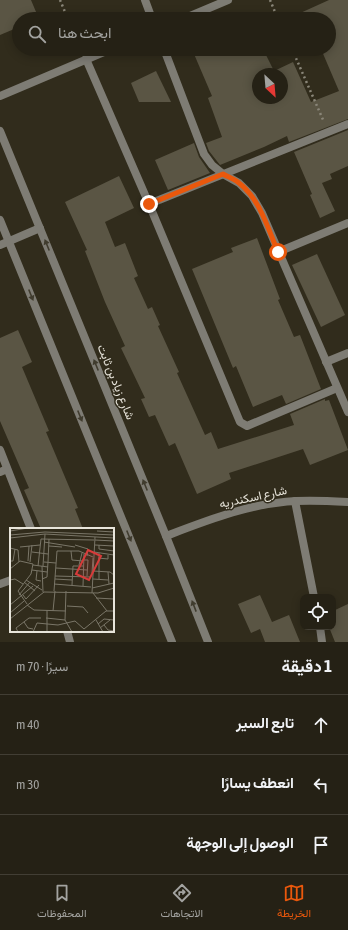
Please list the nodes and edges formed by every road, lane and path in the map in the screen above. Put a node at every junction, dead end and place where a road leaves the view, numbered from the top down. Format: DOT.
graph roads {
  1 [pos="60,0"];
  2 [pos="145,0"];
  3 [pos="228,0"];
  4 [pos="270,0"];
  5 [pos="65,12"];
  6 [pos="149,12"];
  7 [pos="200,12"];
  8 [pos="275,12"];
  9 [pos="94,56"];
  10 [pos="167,56"];
  11 [pos="295,56"];
  12 [pos="86,59"];
  13 [pos="0,96"];
  14 [pos="348,124"];
  15 [pos="0,131"];
  16 [pos="328,132"];
  17 [pos="223,174"];
  18 [pos="149,204"];
  19 [pos="0,220"];
  20 [pos="348,223"];
  21 [pos="40,228"];
  22 [pos="8,241"];
  23 [pos="0,245"];
  24 [pos="278,252"];
  25 [pos="348,353"];
  26 [pos="326,362"];
  27 [pos="338,388"];
  28 [pos="348,412"];
  29 [pos="0,450"];
  30 [pos="4,470"];
  31 [pos="295,501"];
  32 [pos="348,502"];
  33 [pos="31,528"];
  34 [pos="166,536"];
  35 [pos="10,580"];
  36 [pos="0,584"];
  37 [pos="313,594"];
  38 [pos="320,630"];
  39 [pos="67,632"];
  40 [pos="70,642"];
  41 [pos="172,642"];
  42 [pos="208,642"];
  43 [pos="322,642"];
  1 -- 5 [label="path"];
  2 -- 6 [label="street"];
  3 -- 7 [label="street"];
  4 -- 8 [label="path"];
  9 -- 12 [label="street"];
  10 -- 17 [label="street"];
  11 -- 16 [label="path"];
  12 -- 13 [label="street"];
  12 -- 18 [label="street"];
  14 -- 16 [label="street"];
  15 -- 21 [label="street, شارع زياد بن ثابت"];
  16 -- 17 [label="street"];
  17 -- 18 [label="street"];
  17 -- 24 [label="street"];
  18 -- 27 [label="street"];
  19 -- 22 [label="street"];
  20 -- 24 [label="street"];
  21 -- 22 [label="street"];
  34 -- 21 [label="street, شارع زياد بن ثابت, one-way"];
  22 -- 23 [label="street"];
  22 -- 41 [label="street, one-way"];
  24 -- 26 [label="street"];
  25 -- 26 [label="street"];
  26 -- 27 [label="street"];
  27 -- 28 [label="street"];
  29 -- 30 [label="street"];
  30 -- 33 [label="street"];
  31 -- 32 [label="street, شارع اسكندريه"];
  31 -- 34 [label="street, شارع اسكندريه"];
  31 -- 37 [label="street"];
  42 -- 34 [label="street, شارع زياد بن ثابت, one-way"];
  35 -- 36 [label="street"];
  38 -- 43 [label="street"];
  39 -- 40 [label="street"];
}
